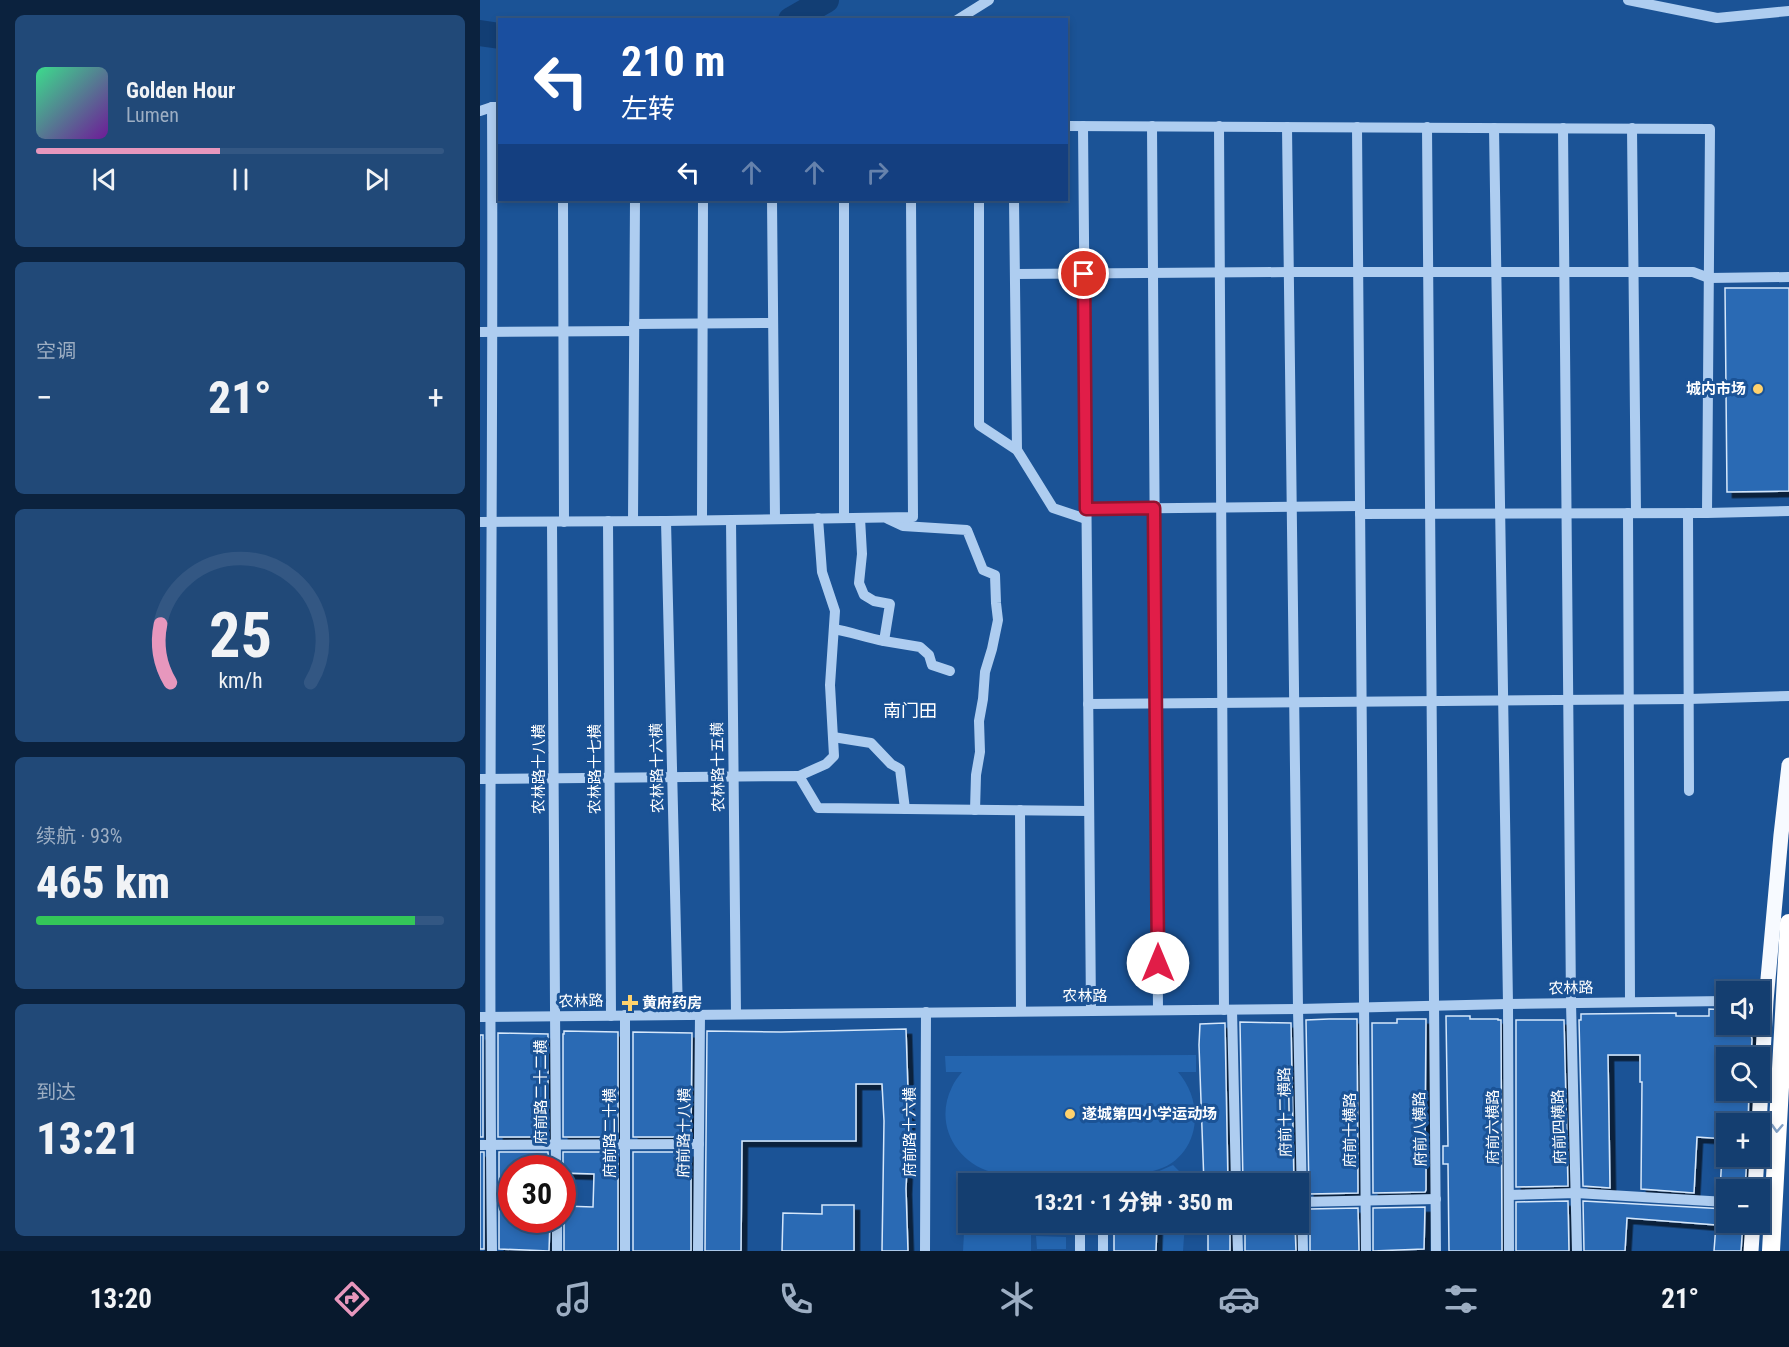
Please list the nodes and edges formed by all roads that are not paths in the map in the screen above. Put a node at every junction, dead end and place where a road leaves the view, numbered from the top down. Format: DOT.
graph roads {
  1 [pos="989,0"];
  2 [pos="1628,0"];
  3 [pos="1789,11"];
  4 [pos="960,18"];
  5 [pos="496,107"];
  6 [pos="480,111"];
  7 [pos="1068,126"];
  8 [pos="1083,126"];
  9 [pos="1152,126"];
  10 [pos="1219,126"];
  11 [pos="1287,127"];
  12 [pos="1357,127"];
  13 [pos="1427,127"];
  14 [pos="1494,128"];
  15 [pos="1563,128"];
  16 [pos="1632,128"];
  17 [pos="563,201"];
  18 [pos="635,201"];
  19 [pos="703,201"];
  20 [pos="772,201"];
  21 [pos="844,201"];
  22 [pos="911,201"];
  23 [pos="979,201"];
  24 [pos="1014,201"];
  25 [pos="1220,272"];
  26 [pos="1289,272"];
  27 [pos="1358,272"];
  28 [pos="1428,272"];
  29 [pos="1497,272"];
  30 [pos="1564,272"];
  31 [pos="1634,272"];
  32 [pos="1153,273"];
  33 [pos="1015,274"];
  34 [pos="1084,274"];
  35 [pos="1789,277"];
  36 [pos="1709,278"];
  37 [pos="703,323"];
  38 [pos="773,323"];
  39 [pos="634,327"];
  40 [pos="480,332"];
  41 [pos="493,332"];
  42 [pos="563,332"];
  43 [pos="1017,450"];
  44 [pos="1292,507"];
  45 [pos="1154,508"];
  46 [pos="1221,508"];
  47 [pos="1360,510"];
  48 [pos="1789,511"];
  49 [pos="1500,513"];
  50 [pos="1566,513"];
  51 [pos="1632,513"];
  52 [pos="1688,513"];
  53 [pos="1707,513"];
  54 [pos="1086,514"];
  55 [pos="1430,514"];
  56 [pos="885,517"];
  57 [pos="818,518"];
  58 [pos="844,518"];
  59 [pos="860,518"];
  60 [pos="775,519"];
  61 [pos="702,520"];
  62 [pos="731,520"];
  63 [pos="608,521"];
  64 [pos="633,521"];
  65 [pos="666,521"];
  66 [pos="486,522"];
  67 [pos="552,522"];
  68 [pos="564,522"];
  69 [pos="834,629"];
  70 [pos="884,641"];
  71 [pos="950,671"];
  72 [pos="1789,696"];
  73 [pos="1689,699"];
  74 [pos="1503,700"];
  75 [pos="1568,700"];
  76 [pos="1629,700"];
  77 [pos="1432,701"];
  78 [pos="1362,702"];
  79 [pos="1294,703"];
  80 [pos="1088,704"];
  81 [pos="1156,704"];
  82 [pos="1222,704"];
  83 [pos="834,737"];
  84 [pos="1789,765"];
  85 [pos="800,776"];
  86 [pos="672,777"];
  87 [pos="733,777"];
  88 [pos="485,778"];
  89 [pos="554,778"];
  90 [pos="610,778"];
  91 [pos="1689,791"];
  92 [pos="905,809"];
  93 [pos="975,810"];
  94 [pos="1020,810"];
  95 [pos="1089,811"];
  96 [pos="1789,923"];
  97 [pos="1716,1001"];
  98 [pos="1770,1001"];
  99 [pos="1630,1002"];
  100 [pos="1571,1003"];
  101 [pos="1508,1004"];
  102 [pos="1434,1006"];
  103 [pos="1365,1008"];
  104 [pos="1298,1009"];
  105 [pos="1158,1010"];
  106 [pos="1228,1010"];
  107 [pos="1021,1011"];
  108 [pos="1091,1011"];
  109 [pos="926,1012"];
  110 [pos="736,1014"];
  111 [pos="625,1015"];
  112 [pos="678,1015"];
  113 [pos="700,1015"];
  114 [pos="556,1016"];
  115 [pos="611,1016"];
  116 [pos="485,1017"];
  117 [pos="1767,1035"];
  118 [pos="1760,1113"];
  119 [pos="556,1144"];
  120 [pos="625,1144"];
  121 [pos="699,1144"];
  122 [pos="485,1145"];
  123 [pos="556,1155"];
  124 [pos="1235,1173"];
  125 [pos="1300,1173"];
  126 [pos="1576,1193"];
  127 [pos="1509,1195"];
  128 [pos="1436,1199"];
  129 [pos="1365,1201"];
  130 [pos="1716,1201"];
  131 [pos="1309,1202"];
  132 [pos="557,1233"];
  133 [pos="1080,1233"];
  134 [pos="1103,1233"];
  135 [pos="1237,1233"];
  136 [pos="1302,1233"];
  137 [pos="1752,1233"];
  138 [pos="492,1251"];
  139 [pos="557,1251"];
  140 [pos="625,1251"];
  141 [pos="698,1251"];
  142 [pos="925,1251"];
  143 [pos="1080,1251"];
  144 [pos="1103,1251"];
  145 [pos="1238,1251"];
  146 [pos="1303,1251"];
  147 [pos="1366,1251"];
  148 [pos="1436,1251"];
  149 [pos="1509,1251"];
  150 [pos="1577,1251"];
  151 [pos="1751,1251"];
  152 [pos="1771,1251"];
  1 -- 4 [label="street"];
  2 -- 3 [label="street"];
  5 -- 6 [label="street"];
  5 -- 41 [label="street"];
  7 -- 8 [label="street"];
  8 -- 9 [label="street"];
  8 -- 34 [label="street"];
  9 -- 10 [label="street"];
  9 -- 32 [label="street"];
  10 -- 11 [label="street"];
  10 -- 25 [label="street"];
  11 -- 12 [label="street"];
  11 -- 26 [label="street, 府前十二横路"];
  12 -- 13 [label="street"];
  12 -- 27 [label="street, 府前十横路"];
  13 -- 14 [label="street"];
  13 -- 28 [label="street, 府前八横路"];
  14 -- 15 [label="street"];
  14 -- 29 [label="street, 府前六横路"];
  15 -- 16 [label="street"];
  15 -- 30 [label="street, 府前四横路"];
  16 -- 31 [label="street"];
  16 -- 36 [label="street"];
  17 -- 42 [label="street"];
  18 -- 39 [label="street"];
  19 -- 37 [label="street"];
  20 -- 38 [label="street"];
  21 -- 58 [label="street"];
  22 -- 56 [label="street"];
  23 -- 43 [label="street"];
  24 -- 33 [label="street"];
  25 -- 26 [label="street"];
  25 -- 32 [label="street"];
  25 -- 46 [label="street"];
  26 -- 27 [label="street"];
  26 -- 44 [label="street, 府前十二横路"];
  27 -- 28 [label="street"];
  27 -- 47 [label="street, 府前十横路"];
  28 -- 29 [label="street"];
  28 -- 55 [label="street, 府前八横路"];
  29 -- 30 [label="street"];
  29 -- 49 [label="street, 府前六横路"];
  30 -- 31 [label="street"];
  30 -- 50 [label="street, 府前四横路"];
  31 -- 36 [label="street"];
  31 -- 51 [label="street"];
  32 -- 34 [label="street"];
  32 -- 45 [label="street"];
  33 -- 34 [label="street"];
  33 -- 43 [label="street"];
  34 -- 54 [label="street"];
  35 -- 36 [label="street"];
  36 -- 53 [label="street"];
  37 -- 38 [label="street"];
  37 -- 39 [label="street"];
  37 -- 61 [label="street"];
  38 -- 60 [label="street"];
  39 -- 42 [label="street"];
  39 -- 64 [label="street"];
  40 -- 41 [label="street"];
  41 -- 42 [label="street"];
  41 -- 66 [label="street"];
  42 -- 68 [label="street"];
  43 -- 54 [label="street"];
  44 -- 46 [label="street"];
  44 -- 47 [label="street"];
  44 -- 79 [label="street, 府前十二横路"];
  45 -- 46 [label="street"];
  45 -- 54 [label="street"];
  45 -- 81 [label="street"];
  46 -- 82 [label="street"];
  47 -- 55 [label="street"];
  47 -- 78 [label="street, 府前十横路"];
  48 -- 53 [label="street"];
  49 -- 50 [label="street"];
  49 -- 55 [label="street"];
  49 -- 74 [label="street, 府前六横路"];
  50 -- 51 [label="street"];
  50 -- 75 [label="street, 府前四横路"];
  51 -- 52 [label="street"];
  51 -- 76 [label="street"];
  52 -- 53 [label="street"];
  52 -- 73 [label="street"];
  54 -- 80 [label="street"];
  55 -- 77 [label="street, 府前八横路"];
  56 -- 59 [label="street"];
  56 -- 93 [label="street"];
  57 -- 58 [label="street"];
  57 -- 60 [label="street"];
  57 -- 69 [label="street"];
  58 -- 59 [label="street"];
  59 -- 70 [label="street"];
  60 -- 62 [label="street"];
  61 -- 62 [label="street"];
  61 -- 65 [label="street"];
  62 -- 87 [label="street, 农林路十五横"];
  63 -- 64 [label="street"];
  63 -- 68 [label="street"];
  63 -- 90 [label="street, 农林路十七横"];
  64 -- 65 [label="street"];
  65 -- 86 [label="street, 农林路十六横"];
  66 -- 67 [label="street"];
  66 -- 88 [label="street"];
  67 -- 68 [label="street"];
  67 -- 89 [label="street, 农林路十八横"];
  69 -- 70 [label="street"];
  69 -- 83 [label="street"];
  70 -- 71 [label="street"];
  72 -- 73 [label="street"];
  73 -- 76 [label="street"];
  73 -- 91 [label="street"];
  74 -- 75 [label="street"];
  74 -- 77 [label="street"];
  74 -- 101 [label="street, 府前六横路"];
  75 -- 76 [label="street"];
  75 -- 100 [label="street, 府前四横路"];
  76 -- 99 [label="street"];
  77 -- 78 [label="street"];
  77 -- 102 [label="street, 府前八横路"];
  78 -- 79 [label="street"];
  78 -- 103 [label="street, 府前十横路"];
  79 -- 82 [label="street"];
  79 -- 104 [label="street, 府前十二横路"];
  80 -- 81 [label="street"];
  80 -- 95 [label="street"];
  81 -- 82 [label="street"];
  81 -- 105 [label="street"];
  82 -- 106 [label="street"];
  83 -- 85 [label="street"];
  83 -- 92 [label="street"];
  84 -- 98 [label="main road"];
  85 -- 87 [label="street"];
  85 -- 92 [label="street"];
  86 -- 87 [label="street"];
  86 -- 90 [label="street"];
  86 -- 112 [label="street, 农林路十六横"];
  87 -- 110 [label="street, 农林路十五横"];
  88 -- 89 [label="street"];
  88 -- 116 [label="street"];
  89 -- 90 [label="street"];
  89 -- 114 [label="street, 农林路十八横"];
  90 -- 115 [label="street, 农林路十七横"];
  92 -- 93 [label="street"];
  93 -- 94 [label="street"];
  94 -- 95 [label="street"];
  94 -- 107 [label="street"];
  95 -- 108 [label="street"];
  96 -- 98 [label="highway"];
  97 -- 99 [label="street, 农林路"];
  98 -- 152 [label="highway, one-way"];
  99 -- 100 [label="street, 农林路"];
  100 -- 101 [label="street, 农林路"];
  100 -- 126 [label="street, 府前四横路"];
  101 -- 102 [label="street, 农林路"];
  101 -- 127 [label="street, 府前六横路"];
  102 -- 103 [label="street, 农林路"];
  102 -- 128 [label="street, 府前八横路"];
  103 -- 104 [label="street, 农林路"];
  103 -- 129 [label="street, 府前十横路"];
  104 -- 106 [label="street, 农林路"];
  104 -- 125 [label="street, 府前十二横路"];
  105 -- 106 [label="street, 农林路"];
  105 -- 108 [label="street, 农林路"];
  106 -- 124 [label="street"];
  107 -- 108 [label="street, 农林路"];
  107 -- 109 [label="street, 农林路"];
  109 -- 110 [label="street, 农林路"];
  109 -- 142 [label="street, 府前路十六横"];
  110 -- 113 [label="street, 农林路"];
  111 -- 112 [label="street, 农林路"];
  111 -- 115 [label="street, 农林路"];
  111 -- 120 [label="street, 府前路二十横"];
  112 -- 113 [label="street, 农林路"];
  113 -- 121 [label="street, 府前路十八横"];
  114 -- 115 [label="street, 农林路"];
  114 -- 116 [label="street, 农林路"];
  114 -- 119 [label="street, 府前路二十二横"];
  116 -- 122 [label="street"];
  117 -- 118 [label="main road"];
  119 -- 120 [label="street"];
  119 -- 122 [label="street"];
  119 -- 123 [label="street, 府前路二十二横"];
  120 -- 121 [label="street"];
  120 -- 140 [label="street, 府前路二十横"];
  121 -- 141 [label="street, 府前路十八横"];
  122 -- 138 [label="street"];
  126 -- 127 [label="street"];
  126 -- 130 [label="street"];
  126 -- 150 [label="street, 府前四横路"];
  127 -- 149 [label="street, 府前六横路"];
  128 -- 129 [label="street"];
  128 -- 148 [label="street, 府前八横路"];
  129 -- 131 [label="street"];
  129 -- 147 [label="street, 府前十横路"];
  132 -- 139 [label="street"];
  133 -- 143 [label="street"];
  134 -- 144 [label="street"];
  135 -- 145 [label="street"];
  136 -- 146 [label="street, 府前十二横路"];
  137 -- 151 [label="main road"];
}
